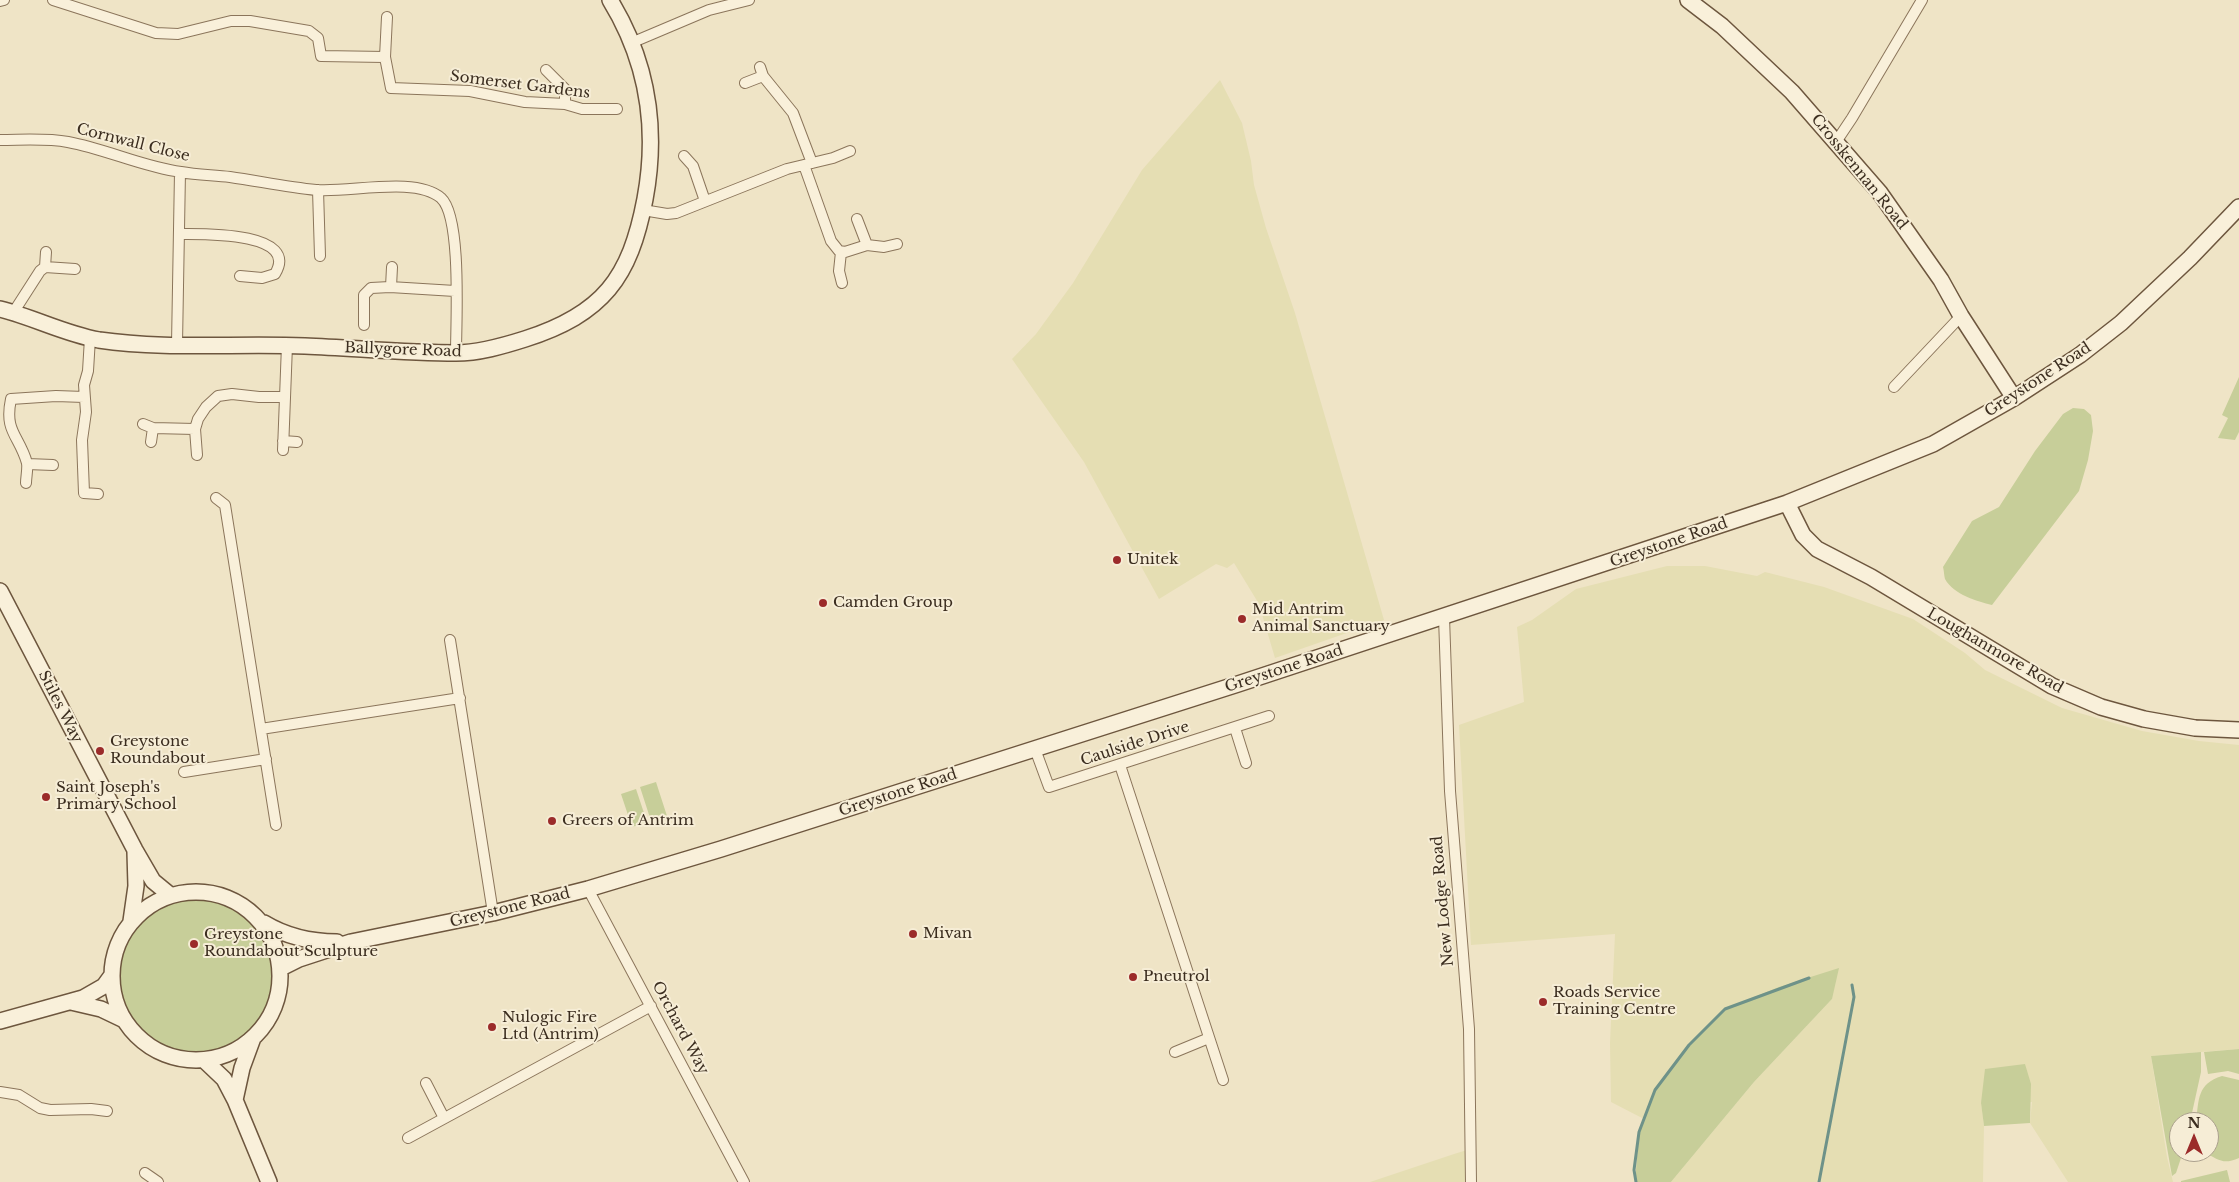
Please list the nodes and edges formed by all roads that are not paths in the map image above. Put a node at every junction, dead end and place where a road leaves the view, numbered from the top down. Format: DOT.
graph roads {
  1 [pos="4,0"];
  2 [pos="53,0"];
  3 [pos="610,0"];
  4 [pos="749,0"];
  5 [pos="1688,0"];
  6 [pos="1922,0"];
  7 [pos="0,1"];
  8 [pos="713,4"];
  9 [pos="387,17"];
  10 [pos="631,43"];
  11 [pos="385,57"];
  12 [pos="546,70"];
  13 [pos="745,83"];
  14 [pos="565,104"];
  15 [pos="617,109"];
  16 [pos="0,140"];
  17 [pos="1836,142"];
  18 [pos="850,151"];
  19 [pos="684,156"];
  20 [pos="808,164"];
  21 [pos="180,172"];
  22 [pos="318,190"];
  23 [pos="2239,193"];
  24 [pos="705,201"];
  25 [pos="2239,207"];
  26 [pos="643,210"];
  27 [pos="857,219"];
  28 [pos="179,234"];
  29 [pos="2208,238"];
  30 [pos="897,244"];
  31 [pos="867,245"];
  32 [pos="46,252"];
  33 [pos="841,252"];
  34 [pos="320,256"];
  35 [pos="45,267"];
  36 [pos="392,267"];
  37 [pos="75,269"];
  38 [pos="240,276"];
  39 [pos="842,283"];
  40 [pos="391,287"];
  41 [pos="455,290"];
  42 [pos="7,311"];
  43 [pos="1961,316"];
  44 [pos="364,325"];
  45 [pos="90,338"];
  46 [pos="178,344"];
  47 [pos="287,345"];
  48 [pos="456,353"];
  49 [pos="1894,388"];
  50 [pos="84,397"];
  51 [pos="284,397"];
  52 [pos="2014,398"];
  53 [pos="195,429"];
  54 [pos="150,442"];
  55 [pos="298,442"];
  56 [pos="197,455"];
  57 [pos="27,464"];
  58 [pos="53,465"];
  59 [pos="26,483"];
  60 [pos="98,494"];
  61 [pos="216,498"];
  62 [pos="1787,503"];
  63 [pos="0,591"];
  64 [pos="1444,617"];
  65 [pos="450,640"];
  66 [pos="460,698"];
  67 [pos="1269,716"];
  68 [pos="1235,728"];
  69 [pos="261,729"];
  70 [pos="2239,730"];
  71 [pos="1035,749"];
  72 [pos="266,759"];
  73 [pos="1246,764"];
  74 [pos="1120,765"];
  75 [pos="184,772"];
  76 [pos="276,825"];
  77 [pos="135,850"];
  78 [pos="588,889"];
  79 [pos="170,895"];
  80 [pos="493,913"];
  81 [pos="131,921"];
  82 [pos="263,922"];
  83 [pos="351,942"];
  84 [pos="281,968"];
  85 [pos="112,975"];
  86 [pos="68,1002"];
  87 [pos="650,1006"];
  88 [pos="0,1020"];
  89 [pos="124,1020"];
  90 [pos="253,1038"];
  91 [pos="1209,1038"];
  92 [pos="1175,1052"];
  93 [pos="204,1060"];
  94 [pos="1223,1080"];
  95 [pos="426,1083"];
  96 [pos="0,1092"];
  97 [pos="235,1100"];
  98 [pos="107,1111"];
  99 [pos="444,1118"];
  100 [pos="408,1138"];
  101 [pos="145,1173"];
  102 [pos="158,1182"];
  103 [pos="269,1182"];
  104 [pos="744,1182"];
  105 [pos="1471,1182"];
  1 -- 7 [label="street"];
  2 -- 11 [label="street"];
  3 -- 10 [label="main road, Ballygore Road"];
  4 -- 8 [label="street"];
  5 -- 17 [label="main road, Crosskennan Road"];
  6 -- 17 [label="street"];
  8 -- 10 [label="street"];
  9 -- 11 [label="street"];
  10 -- 26 [label="main road, Ballygore Road"];
  11 -- 14 [label="street, Somerset Gardens"];
  12 -- 14 [label="street"];
  13 -- 20 [label="street"];
  14 -- 15 [label="street, Somerset Gardens"];
  16 -- 21 [label="street, Cornwall Close"];
  17 -- 43 [label="main road, Crosskennan Road"];
  18 -- 20 [label="street"];
  19 -- 24 [label="street"];
  20 -- 24 [label="street"];
  20 -- 33 [label="street"];
  21 -- 22 [label="street, Cornwall Close"];
  21 -- 28 [label="street"];
  22 -- 34 [label="street"];
  22 -- 41 [label="street, Cornwall Close"];
  23 -- 29 [label="main road, Greystone Road"];
  24 -- 26 [label="street"];
  25 -- 29 [label="main road, Greystone Road"];
  26 -- 48 [label="main road, Ballygore Road"];
  27 -- 31 [label="street"];
  28 -- 38 [label="street"];
  28 -- 46 [label="street"];
  29 -- 52 [label="main road, Greystone Road"];
  30 -- 31 [label="street"];
  31 -- 33 [label="street"];
  32 -- 35 [label="street"];
  33 -- 39 [label="street"];
  35 -- 37 [label="street"];
  35 -- 42 [label="street"];
  36 -- 40 [label="street"];
  40 -- 41 [label="street"];
  40 -- 44 [label="street"];
  41 -- 48 [label="street, Cornwall Close"];
  42 -- 45 [label="main road, Ballygore Road"];
  43 -- 49 [label="street"];
  43 -- 52 [label="main road, Crosskennan Road"];
  45 -- 46 [label="main road, Ballygore Road"];
  45 -- 50 [label="street"];
  46 -- 47 [label="main road, Ballygore Road"];
  47 -- 48 [label="main road, Ballygore Road"];
  47 -- 51 [label="street"];
  50 -- 57 [label="street"];
  50 -- 60 [label="street"];
  51 -- 53 [label="street"];
  51 -- 55 [label="street"];
  52 -- 62 [label="main road, Greystone Road"];
  53 -- 54 [label="street"];
  53 -- 56 [label="street"];
  57 -- 58 [label="street"];
  57 -- 59 [label="street"];
  61 -- 69 [label="street"];
  62 -- 64 [label="main road, Greystone Road"];
  62 -- 70 [label="main road, Loughanmore Road"];
  63 -- 77 [label="main road, Stiles Way"];
  64 -- 71 [label="main road, Greystone Road"];
  64 -- 105 [label="street, New Lodge Road"];
  65 -- 66 [label="street"];
  66 -- 69 [label="street"];
  66 -- 80 [label="street"];
  67 -- 68 [label="street, Caulside Drive"];
  68 -- 73 [label="street"];
  68 -- 74 [label="street, Caulside Drive"];
  69 -- 72 [label="street"];
  71 -- 74 [label="street, Caulside Drive"];
  71 -- 78 [label="main road, Greystone Road"];
  72 -- 75 [label="street"];
  72 -- 76 [label="street"];
  74 -- 91 [label="street"];
  77 -- 79 [label="main road, Stiles Way"];
  77 -- 81 [label="main road, Stiles Way"];
  78 -- 80 [label="main road, Greystone Road"];
  78 -- 87 [label="street, Orchard Way"];
  79 -- 81 [label="main road"];
  79 -- 82 [label="main road"];
  80 -- 83 [label="main road, Greystone Road"];
  81 -- 85 [label="main road"];
  82 -- 83 [label="main road, Greystone Road"];
  82 -- 84 [label="main road"];
  83 -- 84 [label="main road, Greystone Road"];
  84 -- 90 [label="main road"];
  85 -- 86 [label="main road"];
  85 -- 89 [label="main road"];
  86 -- 88 [label="main road"];
  86 -- 89 [label="main road"];
  87 -- 99 [label="street"];
  87 -- 104 [label="street, Orchard Way"];
  89 -- 93 [label="main road"];
  90 -- 93 [label="main road"];
  90 -- 97 [label="main road"];
  91 -- 92 [label="street"];
  91 -- 94 [label="street"];
  93 -- 97 [label="main road"];
  95 -- 99 [label="street"];
  96 -- 98 [label="street"];
  97 -- 103 [label="main road"];
  99 -- 100 [label="street"];
  101 -- 102 [label="street"];
}
